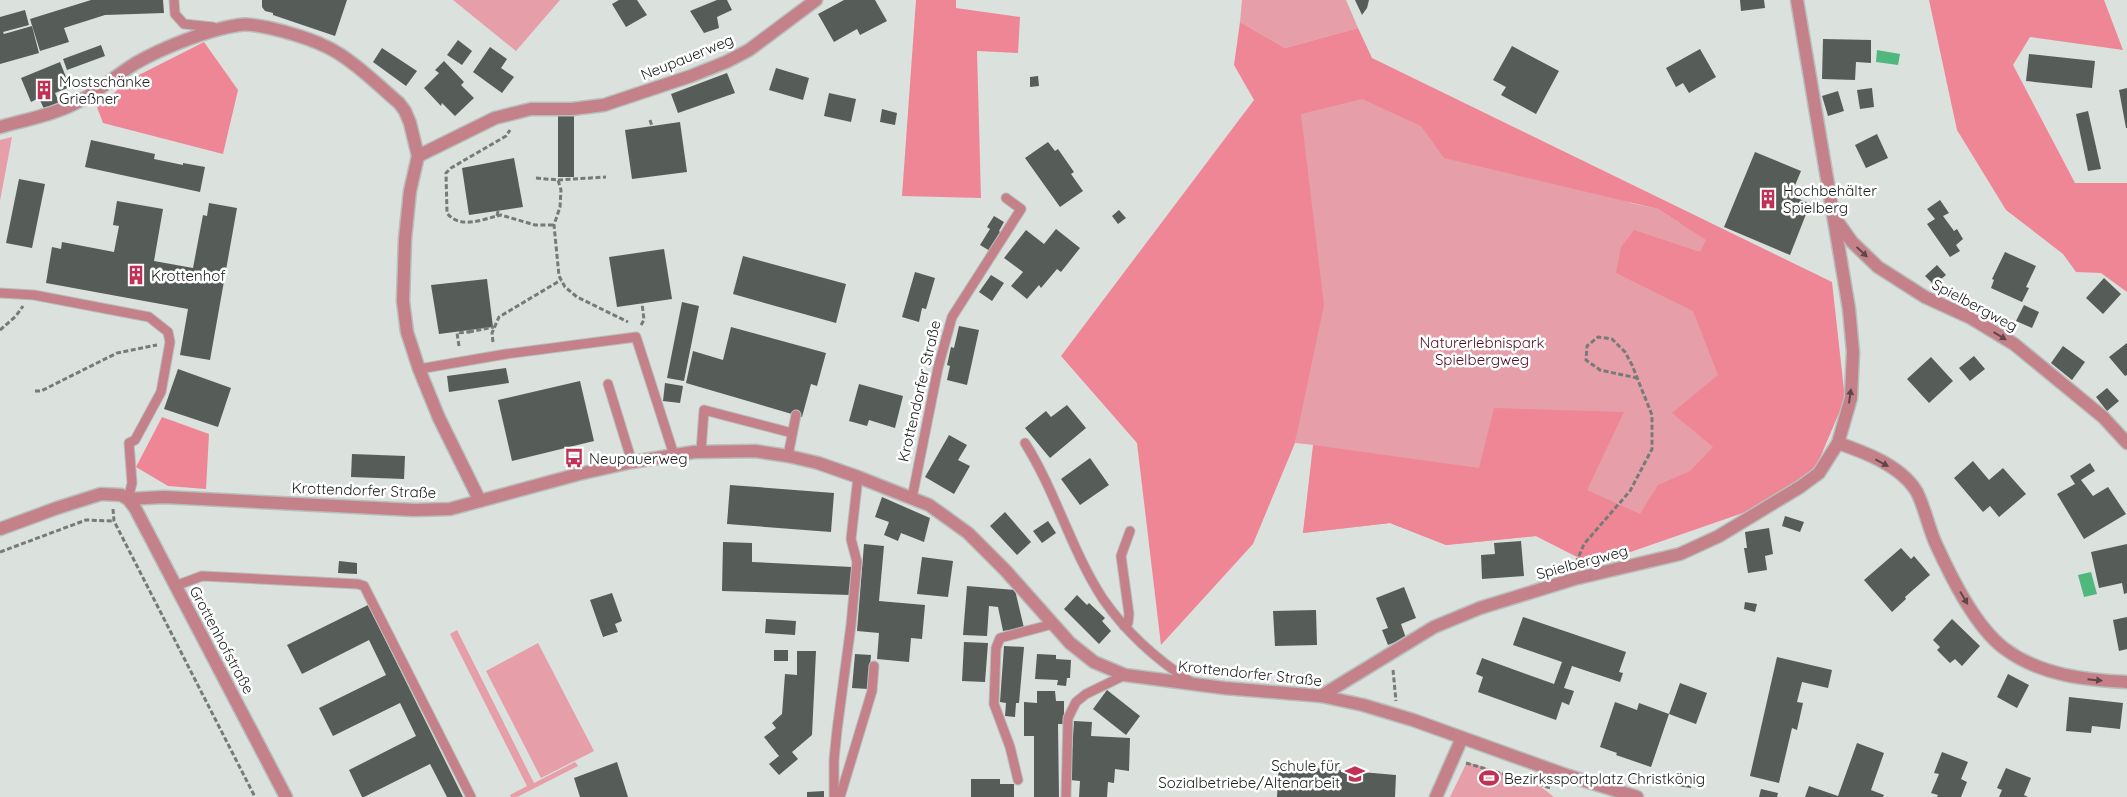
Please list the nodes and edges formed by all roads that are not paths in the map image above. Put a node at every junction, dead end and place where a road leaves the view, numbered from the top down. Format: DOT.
graph roads {
  1 [pos="174,0"];
  2 [pos="816,0"];
  3 [pos="1797,0"];
  4 [pos="215,31"];
  5 [pos="0,127"];
  6 [pos="418,156"];
  7 [pos="1006,198"];
  8 [pos="1832,214"];
  9 [pos="0,293"];
  10 [pos="419,369"];
  11 [pos="608,384"];
  12 [pos="796,415"];
  13 [pos="792,433"];
  14 [pos="1024,442"];
  15 [pos="1838,443"];
  16 [pos="2127,443"];
  17 [pos="701,451"];
  18 [pos="674,455"];
  19 [pos="788,456"];
  20 [pos="632,462"];
  21 [pos="858,477"];
  22 [pos="912,498"];
  23 [pos="128,499"];
  24 [pos="480,500"];
  25 [pos="0,529"];
  26 [pos="1130,531"];
  27 [pos="175,586"];
  28 [pos="1053,624"];
  29 [pos="1124,626"];
  30 [pos="874,666"];
  31 [pos="1125,674"];
  32 [pos="2127,682"];
  33 [pos="1193,684"];
  34 [pos="1321,696"];
  35 [pos="1462,738"];
  36 [pos="1018,780"];
  37 [pos="286,797"];
  38 [pos="471,797"];
  39 [pos="834,797"];
  40 [pos="840,797"];
  41 [pos="1066,797"];
  42 [pos="1436,797"];
  43 [pos="1637,797"];
  1 -- 4 [label="lane"];
  2 -- 6 [label="street, Neupauerweg"];
  3 -- 8 [label="street, Spielbergweg"];
  4 -- 5 [label="street"];
  4 -- 6 [label="street"];
  6 -- 10 [label="street"];
  7 -- 22 [label="lane, Krottendorfer Straße"];
  15 -- 8 [label="street, Spielbergweg, one-way"];
  8 -- 16 [label="street, Spielbergweg, one-way"];
  9 -- 23 [label="lane"];
  10 -- 18 [label="lane"];
  10 -- 24 [label="street"];
  11 -- 20 [label="lane"];
  12 -- 13 [label="lane"];
  13 -- 17 [label="lane"];
  13 -- 19 [label="lane"];
  14 -- 29 [label="lane"];
  15 -- 32 [label="street, one-way"];
  15 -- 34 [label="street, Spielbergweg"];
  17 -- 18 [label="street, Krottendorfer Straße"];
  17 -- 19 [label="street, Krottendorfer Straße"];
  18 -- 20 [label="street, Krottendorfer Straße"];
  19 -- 21 [label="street, Krottendorfer Straße"];
  20 -- 24 [label="street, Krottendorfer Straße"];
  21 -- 22 [label="street, Krottendorfer Straße"];
  21 -- 39 [label="lane"];
  22 -- 28 [label="street, Krottendorfer Straße"];
  23 -- 24 [label="street, Krottendorfer Straße"];
  23 -- 25 [label="street, Krottendorfer Straße"];
  23 -- 27 [label="street, Grottenhofstraße"];
  26 -- 29 [label="lane"];
  27 -- 37 [label="street, Grottenhofstraße"];
  27 -- 38 [label="lane"];
  28 -- 31 [label="street, Krottendorfer Straße"];
  28 -- 36 [label="lane"];
  29 -- 33 [label="lane"];
  30 -- 40 [label="lane"];
  31 -- 33 [label="street, Krottendorfer Straße"];
  31 -- 41 [label="lane"];
  33 -- 34 [label="street, Krottendorfer Straße"];
  34 -- 35 [label="street, Krottendorfer Straße"];
  35 -- 42 [label="street"];
  35 -- 43 [label="street, Krottendorfer Straße"];
}
